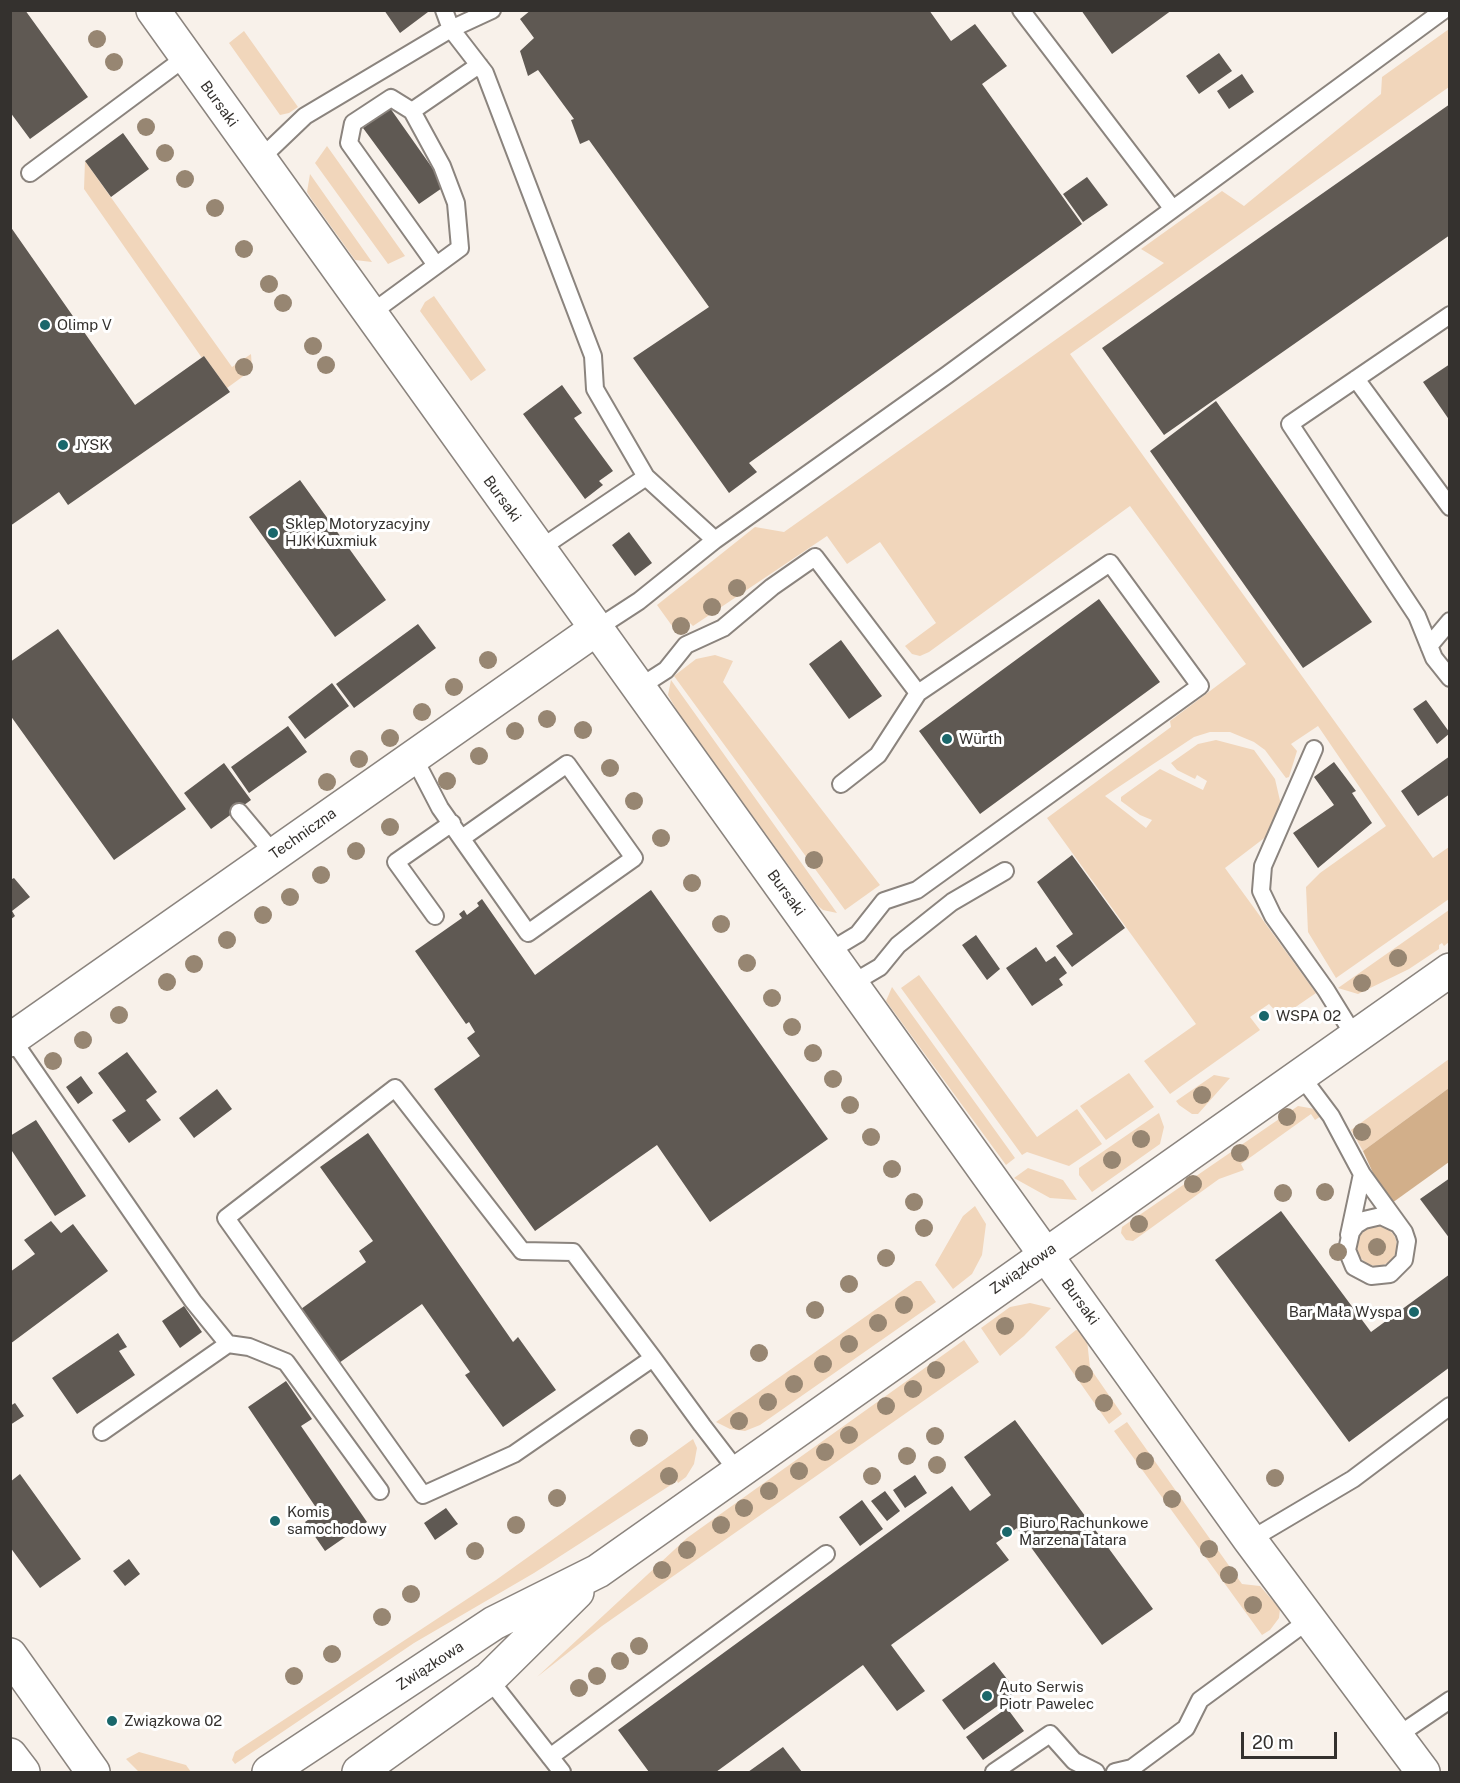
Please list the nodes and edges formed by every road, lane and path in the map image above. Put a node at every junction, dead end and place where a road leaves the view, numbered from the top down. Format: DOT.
graph roads {
  1 [pos="153,10"];
  2 [pos="444,10"];
  3 [pos="492,10"];
  4 [pos="1021,10"];
  5 [pos="1444,10"];
  6 [pos="451,29"];
  7 [pos="186,57"];
  8 [pos="479,65"];
  9 [pos="412,111"];
  10 [pos="259,160"];
  11 [pos="30,173"];
  12 [pos="1172,208"];
  13 [pos="436,265"];
  14 [pos="370,314"];
  15 [pos="1449,315"];
  16 [pos="1356,379"];
  17 [pos="645,477"];
  18 [pos="1449,507"];
  19 [pos="715,540"];
  20 [pos="538,550"];
  21 [pos="1449,621"];
  22 [pos="596,629"];
  23 [pos="1429,646"];
  24 [pos="1449,678"];
  25 [pos="638,688"];
  26 [pos="918,693"];
  27 [pos="1314,749"];
  28 [pos="413,756"];
  29 [pos="841,784"];
  30 [pos="239,812"];
  31 [pos="452,823"];
  32 [pos="462,838"];
  33 [pos="275,855"];
  34 [pos="1005,871"];
  35 [pos="435,916"];
  36 [pos="828,952"];
  37 [pos="1449,970"];
  38 [pos="851,984"];
  39 [pos="1355,1037"];
  40 [pos="11,1039"];
  41 [pos="1300,1076"];
  42 [pos="1362,1174"];
  43 [pos="1398,1224"];
  44 [pos="1347,1241"];
  45 [pos="1045,1254"];
  46 [pos="228,1344"];
  47 [pos="653,1358"];
  48 [pos="1449,1406"];
  49 [pos="102,1432"];
  50 [pos="738,1473"];
  51 [pos="380,1491"];
  52 [pos="1250,1540"];
  53 [pos="826,1554"];
  54 [pos="598,1571"];
  55 [pos="1309,1620"];
  56 [pos="10,1656"];
  57 [pos="489,1679"];
  58 [pos="1449,1700"];
  59 [pos="1396,1736"];
  60 [pos="10,1755"];
  61 [pos="550,1757"];
  62 [pos="23,1773"];
  63 [pos="93,1773"];
  64 [pos="269,1773"];
  65 [pos="359,1773"];
  66 [pos="562,1773"];
  67 [pos="994,1773"];
  68 [pos="1096,1773"];
  69 [pos="1115,1773"];
  70 [pos="1423,1773"];
  1 -- 7 [label="street, Bursaki"];
  2 -- 6 [label="lane"];
  3 -- 6 [label="lane"];
  4 -- 12 [label="lane"];
  5 -- 12 [label="lane"];
  6 -- 8 [label="lane"];
  6 -- 10 [label="lane"];
  7 -- 10 [label="street, Bursaki"];
  7 -- 11 [label="lane"];
  8 -- 9 [label="lane"];
  8 -- 17 [label="lane"];
  9 -- 13 [label="lane"];
  9 -- 13 [label="lane"];
  10 -- 14 [label="street, Bursaki"];
  12 -- 19 [label="lane"];
  13 -- 14 [label="lane"];
  14 -- 20 [label="street, Bursaki"];
  15 -- 16 [label="lane"];
  16 -- 18 [label="lane"];
  16 -- 23 [label="lane"];
  17 -- 19 [label="lane"];
  17 -- 20 [label="lane"];
  19 -- 22 [label="lane"];
  20 -- 22 [label="street, Bursaki"];
  21 -- 23 [label="lane"];
  22 -- 25 [label="street, Bursaki"];
  22 -- 28 [label="street, Techniczna"];
  23 -- 24 [label="lane"];
  25 -- 26 [label="lane"];
  25 -- 36 [label="street, Bursaki"];
  26 -- 29 [label="lane"];
  26 -- 36 [label="lane"];
  27 -- 39 [label="lane"];
  28 -- 31 [label="lane"];
  28 -- 33 [label="street, Techniczna"];
  30 -- 33 [label="lane"];
  31 -- 32 [label="lane"];
  31 -- 35 [label="lane"];
  32 -- 32 [label="lane"];
  33 -- 40 [label="street, Techniczna"];
  34 -- 38 [label="lane"];
  36 -- 38 [label="street, Bursaki"];
  37 -- 39 [label="street, Związkowa"];
  38 -- 45 [label="street, Bursaki"];
  39 -- 41 [label="street, Związkowa"];
  40 -- 46 [label="lane"];
  41 -- 42 [label="lane"];
  41 -- 45 [label="street, Związkowa"];
  42 -- 43 [label="lane"];
  42 -- 44 [label="lane"];
  43 -- 44 [label="lane"];
  43 -- 44 [label="lane"];
  45 -- 50 [label="street, Związkowa"];
  45 -- 52 [label="street, Bursaki"];
  46 -- 49 [label="lane"];
  46 -- 51 [label="lane"];
  47 -- 47 [label="lane"];
  47 -- 50 [label="lane"];
  48 -- 52 [label="lane"];
  50 -- 54 [label="street, Związkowa"];
  52 -- 55 [label="street, Bursaki"];
  53 -- 61 [label="lane"];
  54 -- 57 [label="street, Związkowa"];
  54 -- 64 [label="street, Związkowa"];
  55 -- 59 [label="street, Bursaki"];
  55 -- 69 [label="lane"];
  56 -- 63 [label="street"];
  57 -- 61 [label="lane"];
  57 -- 65 [label="street, Związkowa"];
  58 -- 59 [label="lane"];
  59 -- 70 [label="street, Bursaki"];
  60 -- 62 [label="street"];
  61 -- 66 [label="lane"];
  67 -- 68 [label="lane"];
}
